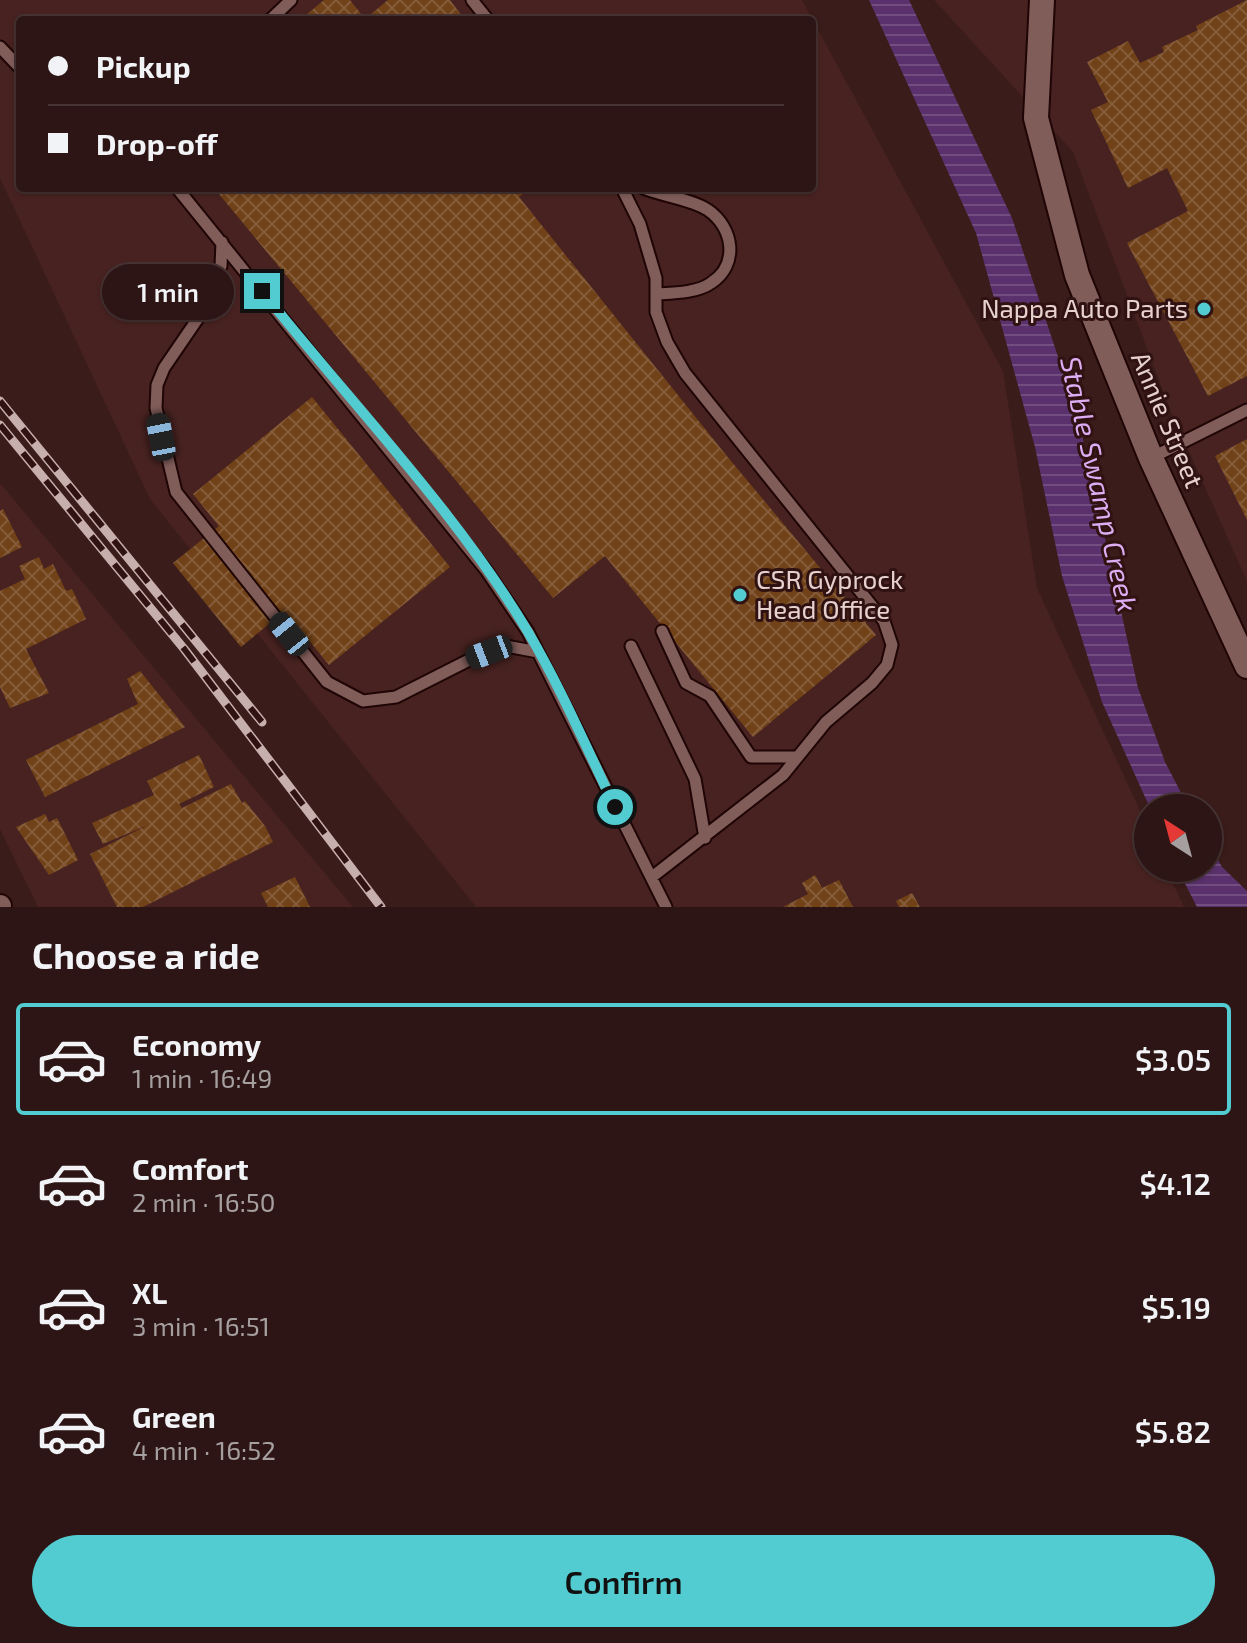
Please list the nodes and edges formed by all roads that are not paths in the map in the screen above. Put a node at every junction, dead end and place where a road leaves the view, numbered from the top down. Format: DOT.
graph roads {
  1 [pos="291,0"];
  2 [pos="472,0"];
  3 [pos="1042,0"];
  4 [pos="274,16"];
  5 [pos="485,16"];
  6 [pos="0,47"];
  7 [pos="16,64"];
  8 [pos="180,192"];
  9 [pos="624,192"];
  10 [pos="655,192"];
  11 [pos="222,242"];
  12 [pos="656,294"];
  13 [pos="1247,410"];
  14 [pos="1151,458"];
  15 [pos="662,631"];
  16 [pos="631,646"];
  17 [pos="538,652"];
  18 [pos="1247,666"];
  19 [pos="797,757"];
  20 [pos="705,838"];
  21 [pos="652,877"];
  22 [pos="666,907"];
  1 -- 4 [label="lane"];
  2 -- 5 [label="lane"];
  3 -- 14 [label="street, Annie Street"];
  6 -- 7 [label="lane"];
  8 -- 11 [label="lane"];
  9 -- 12 [label="lane"];
  10 -- 12 [label="lane"];
  11 -- 17 [label="lane"];
  11 -- 17 [label="lane"];
  12 -- 19 [label="lane"];
  13 -- 14 [label="lane"];
  14 -- 18 [label="street, Annie Street"];
  15 -- 19 [label="lane"];
  16 -- 20 [label="lane"];
  17 -- 21 [label="lane"];
  19 -- 20 [label="lane"];
  20 -- 21 [label="lane"];
  21 -- 22 [label="lane"];
}
